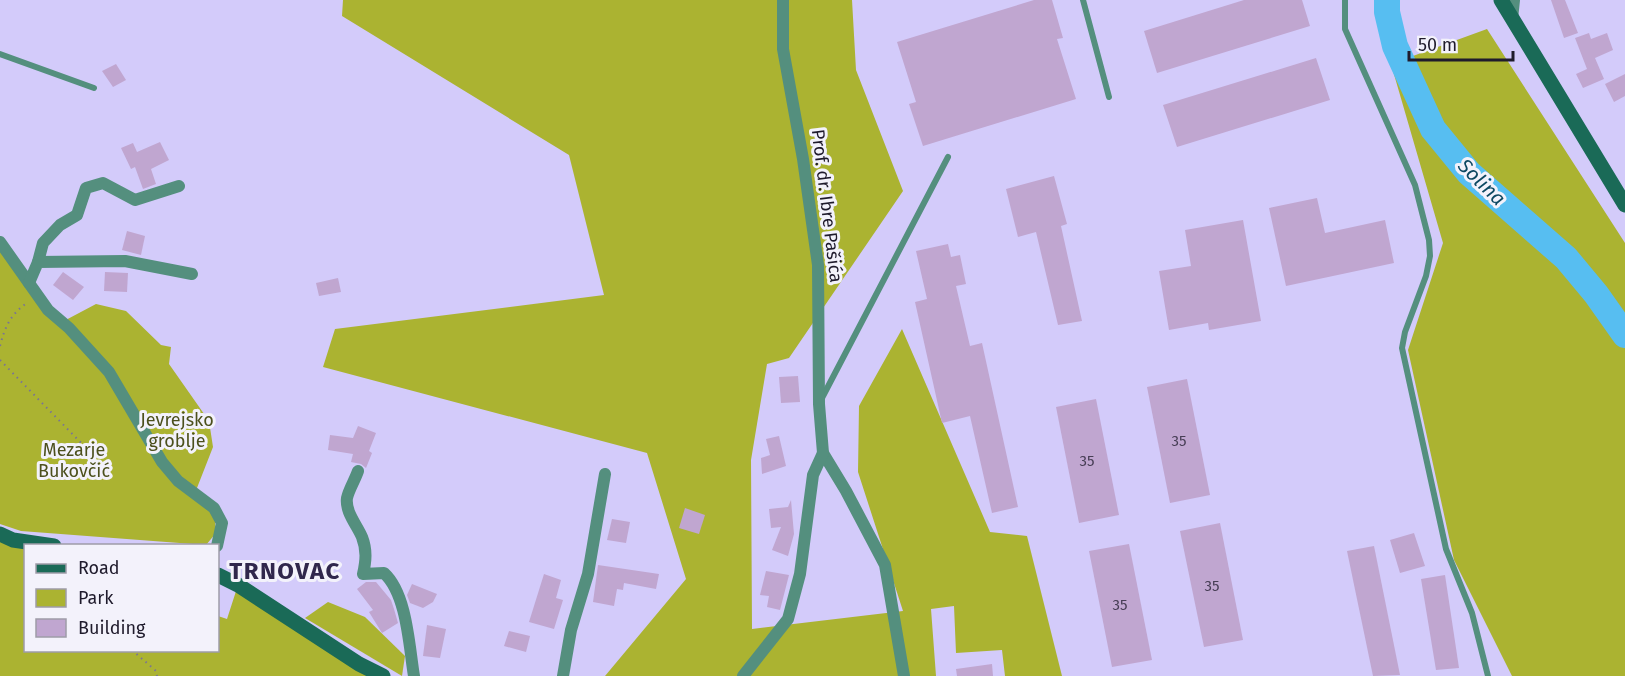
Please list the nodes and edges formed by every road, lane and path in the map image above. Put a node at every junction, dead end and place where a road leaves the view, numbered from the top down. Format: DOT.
graph roads {
  1 [pos="783,0"];
  2 [pos="1083,0"];
  3 [pos="1345,0"];
  4 [pos="1501,0"];
  5 [pos="1514,0"];
  6 [pos="1512,19"];
  7 [pos="0,54"];
  8 [pos="94,88"];
  9 [pos="1109,97"];
  10 [pos="948,157"];
  11 [pos="179,186"];
  12 [pos="1625,205"];
  13 [pos="0,242"];
  14 [pos="38,262"];
  15 [pos="192,274"];
  16 [pos="29,283"];
  17 [pos="38,295"];
  18 [pos="0,346"];
  19 [pos="0,360"];
  20 [pos="819,404"];
  21 [pos="89,451"];
  22 [pos="823,453"];
  23 [pos="358,471"];
  24 [pos="605,474"];
  25 [pos="0,534"];
  26 [pos="40,544"];
  27 [pos="217,544"];
  28 [pos="219,576"];
  29 [pos="133,652"];
  30 [pos="156,676"];
  31 [pos="383,676"];
  32 [pos="414,676"];
  33 [pos="563,676"];
  34 [pos="743,676"];
  35 [pos="904,676"];
  36 [pos="1488,676"];
  1 -- 20 [label="street, Prof. dr. Ibre Pašića"];
  2 -- 9 [label="lane"];
  3 -- 36 [label="lane"];
  4 -- 6 [label="street"];
  5 -- 6 [label="street"];
  6 -- 12 [label="street"];
  7 -- 8 [label="lane"];
  10 -- 20 [label="lane"];
  11 -- 14 [label="street"];
  13 -- 16 [label="street"];
  14 -- 15 [label="street"];
  14 -- 16 [label="street"];
  16 -- 17 [label="street"];
  17 -- 18 [label="path"];
  17 -- 27 [label="street"];
  19 -- 21 [label="path"];
  20 -- 22 [label="street, Prof. dr. Ibre Pašića"];
  22 -- 34 [label="street, Prof. dr. Ibre Pašića"];
  22 -- 35 [label="street, Prof. dr. Ibre Pašića"];
  23 -- 32 [label="street"];
  24 -- 33 [label="street"];
  25 -- 26 [label="street"];
  28 -- 31 [label="street"];
  29 -- 30 [label="path"];
}
